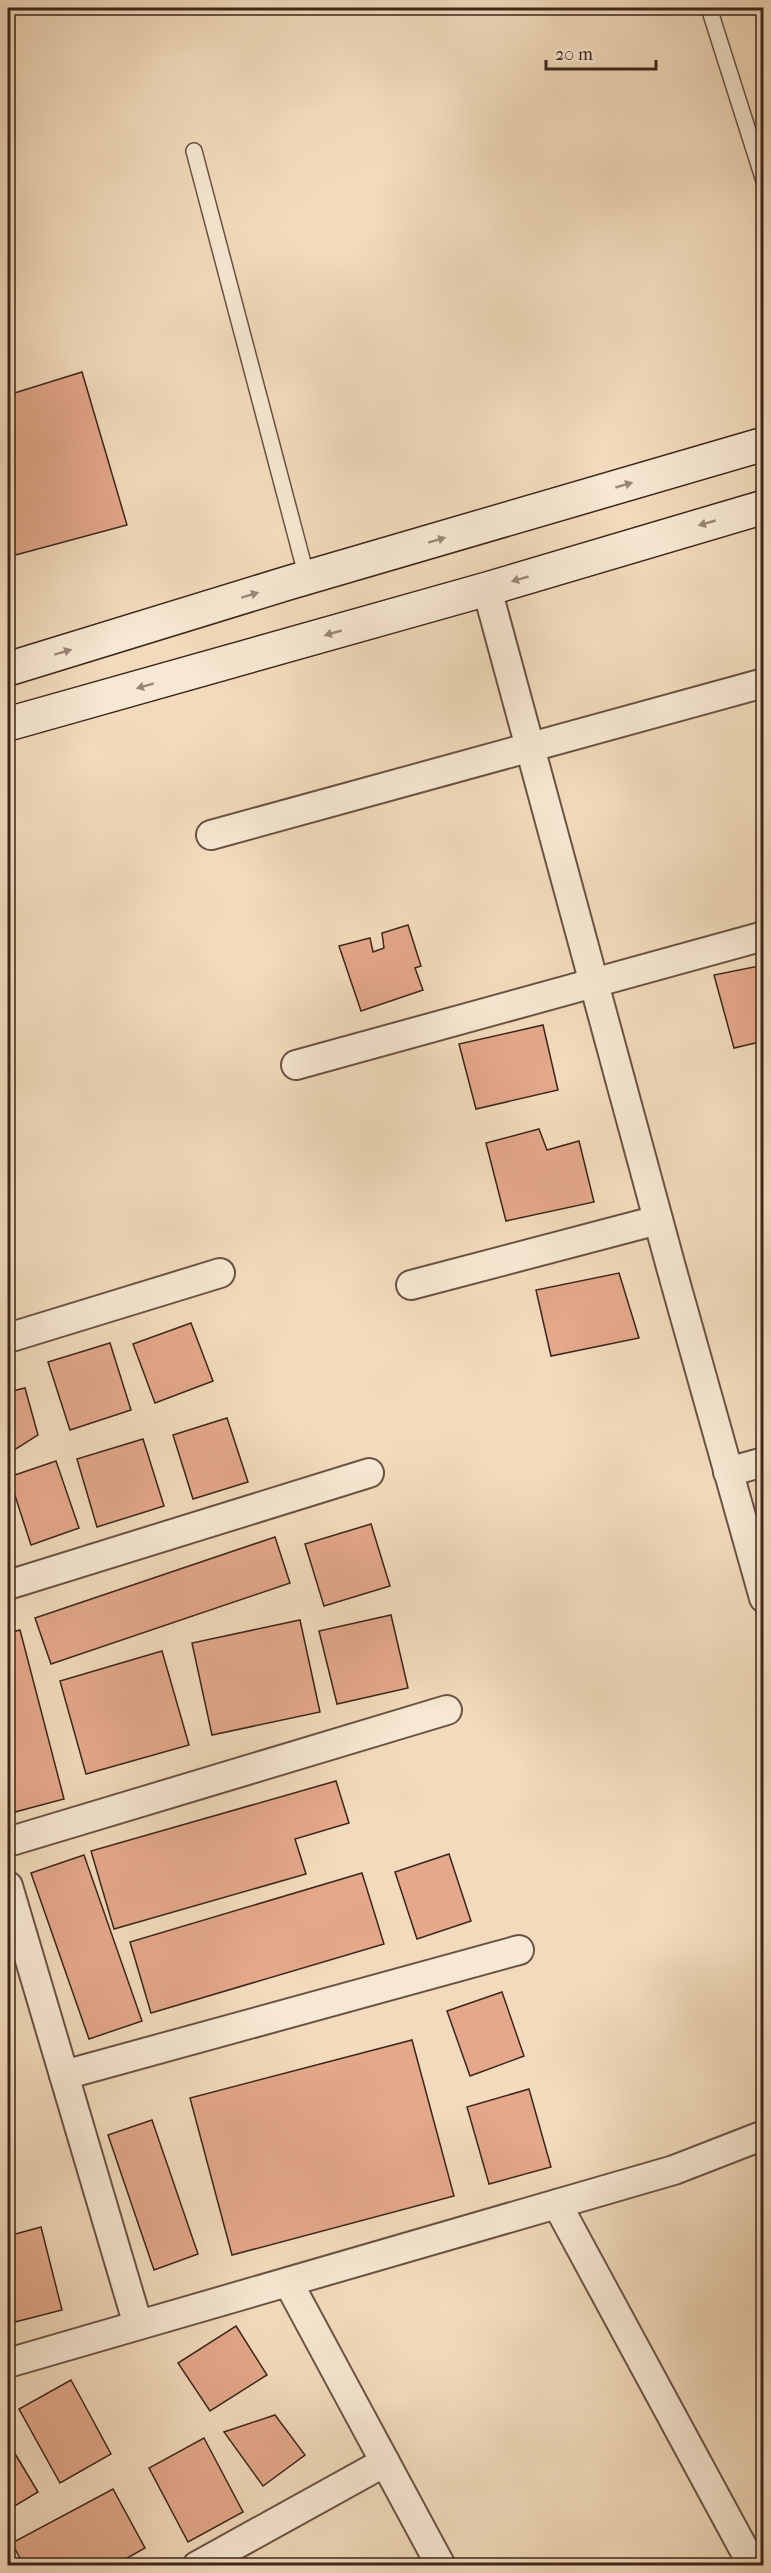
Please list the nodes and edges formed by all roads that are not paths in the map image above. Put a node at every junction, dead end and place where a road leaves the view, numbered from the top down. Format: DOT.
graph roads {
  1 [pos="709,8"];
  2 [pos="194,151"];
  3 [pos="764,181"];
  4 [pos="764,444"];
  5 [pos="764,507"];
  6 [pos="307,578"];
  7 [pos="487,589"];
  8 [pos="8,669"];
  9 [pos="764,683"];
  10 [pos="8,724"];
  11 [pos="530,747"];
  12 [pos="211,835"];
  13 [pos="764,936"];
  14 [pos="594,982"];
  15 [pos="296,1065"];
  16 [pos="658,1221"];
  17 [pos="220,1273"];
  18 [pos="411,1285"];
  19 [pos="8,1338"];
  20 [pos="764,1462"];
  21 [pos="728,1472"];
  22 [pos="369,1473"];
  23 [pos="8,1585"];
  24 [pos="764,1599"];
  25 [pos="447,1710"];
  26 [pos="8,1842"];
  27 [pos="8,1886"];
  28 [pos="519,1950"];
  29 [pos="64,2075"];
  30 [pos="764,2135"];
  31 [pos="557,2204"];
  32 [pos="288,2282"];
  33 [pos="138,2325"];
  34 [pos="8,2363"];
  35 [pos="385,2462"];
  36 [pos="197,2565"];
  37 [pos="441,2565"];
  38 [pos="753,2565"];
  1 -- 3 [label="lane"];
  2 -- 6 [label="lane"];
  6 -- 4 [label="street, one-way"];
  5 -- 7 [label="street, one-way"];
  8 -- 6 [label="street, one-way"];
  7 -- 10 [label="street, one-way"];
  7 -- 11 [label="street"];
  9 -- 11 [label="street"];
  11 -- 12 [label="street"];
  11 -- 14 [label="street"];
  13 -- 14 [label="street"];
  14 -- 15 [label="street"];
  14 -- 16 [label="street"];
  16 -- 18 [label="street"];
  16 -- 21 [label="street"];
  17 -- 19 [label="street"];
  20 -- 21 [label="street"];
  21 -- 24 [label="street"];
  22 -- 23 [label="street"];
  25 -- 26 [label="street"];
  27 -- 29 [label="street"];
  28 -- 29 [label="street"];
  29 -- 33 [label="street"];
  30 -- 31 [label="street"];
  31 -- 32 [label="street"];
  31 -- 38 [label="street"];
  32 -- 33 [label="street"];
  32 -- 35 [label="street"];
  33 -- 34 [label="street"];
  35 -- 36 [label="street"];
  35 -- 37 [label="street"];
}
